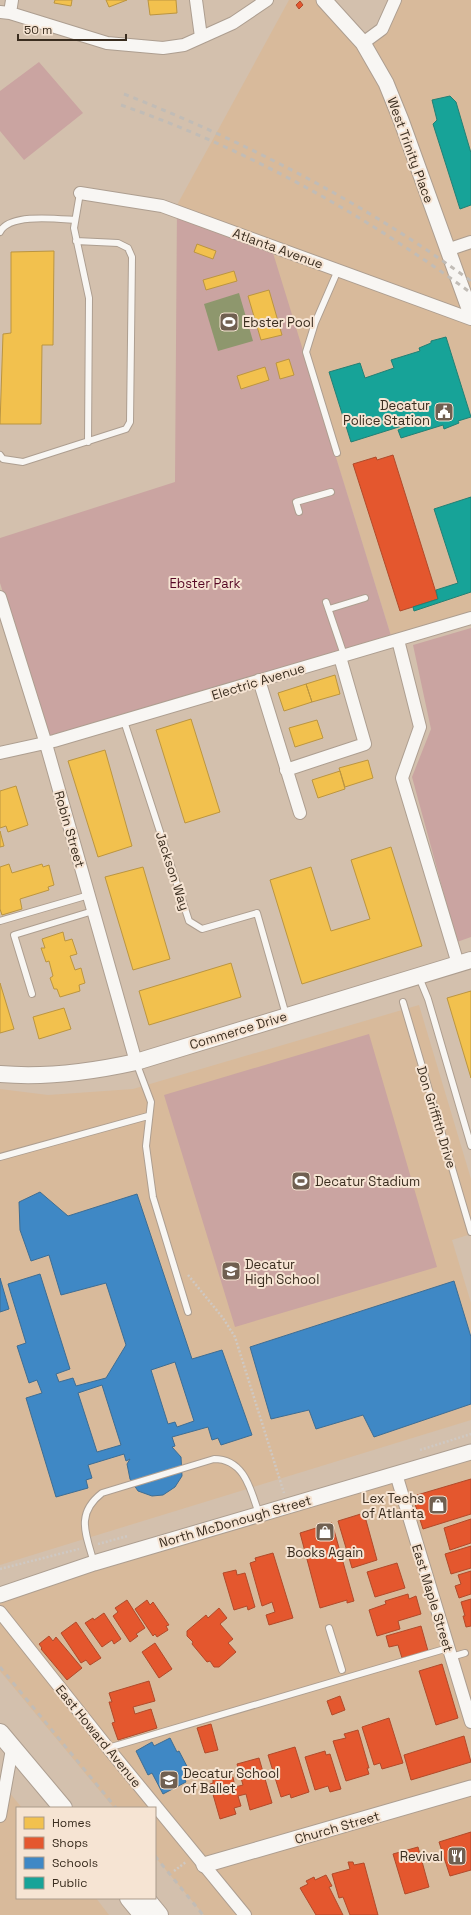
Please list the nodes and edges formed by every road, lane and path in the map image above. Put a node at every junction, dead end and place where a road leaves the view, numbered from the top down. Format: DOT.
graph roads {
  1 [pos="12,0"];
  2 [pos="196,0"];
  3 [pos="267,0"];
  4 [pos="324,0"];
  5 [pos="395,0"];
  6 [pos="5,12"];
  7 [pos="201,37"];
  8 [pos="363,43"];
  9 [pos="80,193"];
  10 [pos="75,220"];
  11 [pos="0,232"];
  12 [pos="76,241"];
  13 [pos="471,242"];
  14 [pos="447,250"];
  15 [pos="338,270"];
  16 [pos="471,314"];
  17 [pos="471,319"];
  18 [pos="88,442"];
  19 [pos="337,453"];
  20 [pos="0,455"];
  21 [pos="331,492"];
  22 [pos="299,512"];
  23 [pos="0,597"];
  24 [pos="365,598"];
  25 [pos="326,602"];
  26 [pos="329,609"];
  27 [pos="471,618"];
  28 [pos="398,640"];
  29 [pos="342,656"];
  30 [pos="259,680"];
  31 [pos="124,721"];
  32 [pos="46,744"];
  33 [pos="0,753"];
  34 [pos="286,770"];
  35 [pos="300,813"];
  36 [pos="89,895"];
  37 [pos="93,911"];
  38 [pos="0,921"];
  39 [pos="465,962"];
  40 [pos="419,976"];
  41 [pos="32,994"];
  42 [pos="403,1002"];
  43 [pos="286,1015"];
  44 [pos="136,1062"];
  45 [pos="0,1074"];
  46 [pos="148,1116"];
  47 [pos="471,1146"];
  48 [pos="0,1157"];
  49 [pos="471,1232"];
  50 [pos="177,1277"];
  51 [pos="188,1312"];
  52 [pos="471,1452"];
  53 [pos="396,1474"];
  54 [pos="288,1506"];
  55 [pos="259,1514"];
  56 [pos="83,1548"];
  57 [pos="94,1563"];
  58 [pos="0,1569"];
  59 [pos="0,1595"];
  60 [pos="0,1612"];
  61 [pos="329,1628"];
  62 [pos="450,1653"];
  63 [pos="465,1653"];
  64 [pos="342,1670"];
  65 [pos="471,1722"];
  66 [pos="0,1733"];
  67 [pos="108,1748"];
  68 [pos="12,1749"];
  69 [pos="471,1788"];
  70 [pos="62,1807"];
  71 [pos="0,1816"];
  72 [pos="187,1861"];
  73 [pos="204,1865"];
  74 [pos="174,1871"];
  75 [pos="130,1899"];
  76 [pos="146,1899"];
  77 [pos="143,1915"];
  78 [pos="159,1915"];
  79 [pos="245,1915"];
  1 -- 6 [label="street"];
  2 -- 7 [label="street"];
  3 -- 7 [label="street"];
  4 -- 8 [label="street, West Trinity Place"];
  5 -- 8 [label="street"];
  6 -- 7 [label="street"];
  8 -- 14 [label="street, West Trinity Place"];
  9 -- 10 [label="lane"];
  9 -- 15 [label="street, Atlanta Avenue"];
  10 -- 11 [label="lane"];
  10 -- 12 [label="lane"];
  12 -- 18 [label="lane"];
  12 -- 18 [label="lane"];
  13 -- 14 [label="street"];
  14 -- 16 [label="street, West Trinity Place"];
  15 -- 17 [label="street, Atlanta Avenue"];
  15 -- 19 [label="lane"];
  18 -- 20 [label="lane"];
  21 -- 22 [label="lane"];
  23 -- 32 [label="street, Robin Street"];
  24 -- 26 [label="lane"];
  25 -- 26 [label="lane"];
  26 -- 29 [label="lane"];
  27 -- 28 [label="street, Electric Avenue"];
  28 -- 29 [label="street, Electric Avenue"];
  28 -- 39 [label="street"];
  29 -- 30 [label="street, Electric Avenue"];
  29 -- 34 [label="street"];
  30 -- 31 [label="street, Electric Avenue"];
  30 -- 34 [label="street"];
  31 -- 32 [label="street, Electric Avenue"];
  31 -- 43 [label="lane, Jackson Way"];
  32 -- 33 [label="street, Electric Avenue"];
  32 -- 36 [label="street, Robin Street"];
  34 -- 35 [label="street"];
  36 -- 37 [label="street, Robin Street"];
  36 -- 38 [label="lane"];
  37 -- 41 [label="lane"];
  37 -- 44 [label="street, Robin Street"];
  39 -- 40 [label="main road, Commerce Drive"];
  40 -- 43 [label="main road, Commerce Drive"];
  40 -- 47 [label="lane"];
  42 -- 49 [label="lane, Don Griffith Drive"];
  43 -- 44 [label="main road, Commerce Drive"];
  44 -- 45 [label="main road, Commerce Drive"];
  44 -- 46 [label="lane"];
  46 -- 48 [label="lane"];
  46 -- 50 [label="lane"];
  50 -- 51 [label="lane"];
  50 -- 54 [label="path"];
  52 -- 53 [label="street, North McDonough Street"];
  53 -- 54 [label="street, North McDonough Street"];
  53 -- 62 [label="street, East Maple Street"];
  54 -- 55 [label="street, North McDonough Street"];
  55 -- 57 [label="street, North McDonough Street"];
  55 -- 57 [label="lane"];
  56 -- 58 [label="path"];
  57 -- 59 [label="street, North McDonough Street"];
  60 -- 67 [label="street, East Howard Avenue"];
  61 -- 64 [label="lane"];
  62 -- 63 [label="lane"];
  62 -- 65 [label="street, East Maple Street"];
  62 -- 67 [label="lane"];
  66 -- 68 [label="main road"];
  67 -- 73 [label="street, East Howard Avenue"];
  68 -- 70 [label="main road"];
  68 -- 71 [label="street"];
  69 -- 73 [label="street, Church Street"];
  72 -- 74 [label="path"];
  73 -- 79 [label="street, East Howard Avenue"];
  75 -- 77 [label="main road"];
  76 -- 78 [label="main road"];
}
